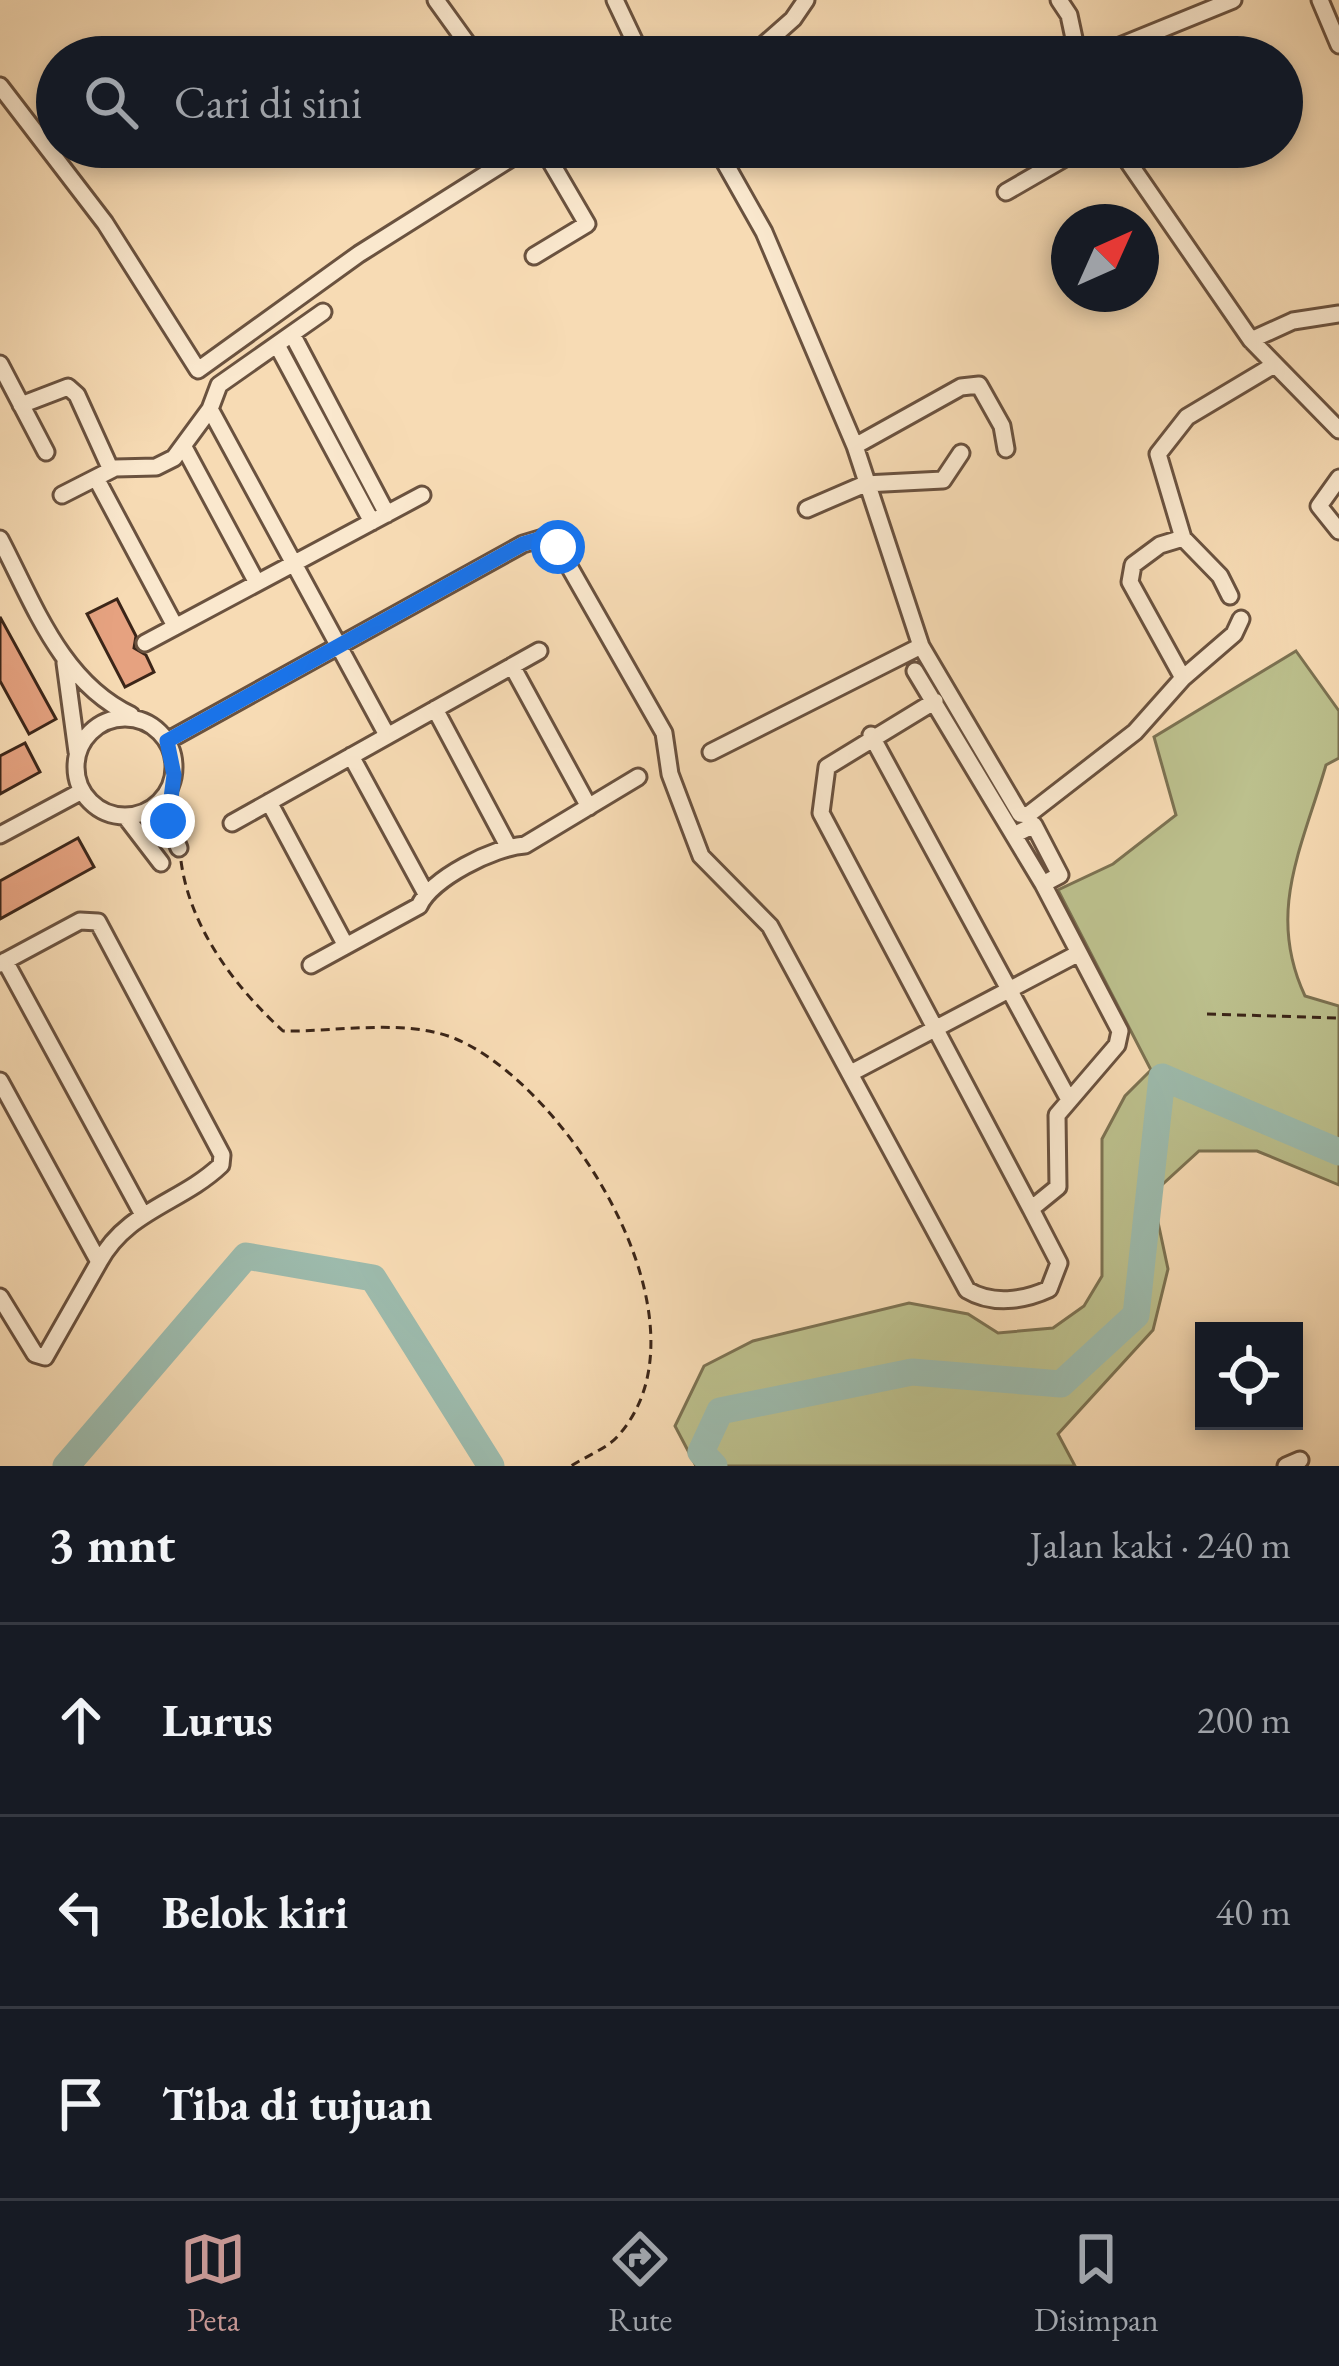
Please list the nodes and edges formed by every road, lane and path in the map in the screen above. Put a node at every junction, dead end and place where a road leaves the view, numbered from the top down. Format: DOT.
graph roads {
  1 [pos="436,0"];
  2 [pos="615,0"];
  3 [pos="806,0"];
  4 [pos="1059,0"];
  5 [pos="1234,0"];
  6 [pos="1320,0"];
  7 [pos="461,36"];
  8 [pos="632,36"];
  9 [pos="774,36"];
  10 [pos="1073,36"];
  11 [pos="1145,36"];
  12 [pos="1339,45"];
  13 [pos="0,86"];
  14 [pos="36,133"];
  15 [pos="63,168"];
  16 [pos="497,168"];
  17 [pos="554,168"];
  18 [pos="728,168"];
  19 [pos="1048,168"];
  20 [pos="1132,168"];
  21 [pos="1006,192"];
  22 [pos="534,256"];
  23 [pos="323,312"];
  24 [pos="1339,314"];
  25 [pos="292,334"];
  26 [pos="1251,340"];
  27 [pos="277,345"];
  28 [pos="0,364"];
  29 [pos="1274,365"];
  30 [pos="21,405"];
  31 [pos="210,410"];
  32 [pos="331,427"];
  33 [pos="1339,430"];
  34 [pos="855,446"];
  35 [pos="185,449"];
  36 [pos="1006,449"];
  37 [pos="46,452"];
  38 [pos="961,453"];
  39 [pos="103,474"];
  40 [pos="1339,478"];
  41 [pos="866,484"];
  42 [pos="422,495"];
  43 [pos="62,496"];
  44 [pos="807,509"];
  45 [pos="380,518"];
  46 [pos="1339,531"];
  47 [pos="0,538"];
  48 [pos="1183,538"];
  49 [pos="295,563"];
  50 [pos="257,583"];
  51 [pos="1230,596"];
  52 [pos="1240,619"];
  53 [pos="175,626"];
  54 [pos="145,643"];
  55 [pos="340,645"];
  56 [pos="921,646"];
  57 [pos="538,651"];
  58 [pos="64,661"];
  59 [pos="512,666"];
  60 [pos="915,671"];
  61 [pos="1183,678"];
  62 [pos="935,700"];
  63 [pos="435,709"];
  64 [pos="137,719"];
  65 [pos="871,735"];
  66 [pos="387,736"];
  67 [pos="167,741"];
  68 [pos="711,752"];
  69 [pos="77,754"];
  70 [pos="351,756"];
  71 [pos="638,777"];
  72 [pos="82,791"];
  73 [pos="168,791"];
  74 [pos="269,802"];
  75 [pos="589,807"];
  76 [pos="125,816"];
  77 [pos="232,823"];
  78 [pos="0,835"];
  79 [pos="508,846"];
  80 [pos="179,848"];
  81 [pos="160,863"];
  82 [pos="425,892"];
  83 [pos="346,946"];
  84 [pos="1079,953"];
  85 [pos="2,962"];
  86 [pos="311,964"];
  87 [pos="1010,990"];
  88 [pos="1207,1014"];
  89 [pos="1339,1018"];
  90 [pos="934,1029"];
  91 [pos="850,1073"];
  92 [pos="0,1082"];
  93 [pos="1068,1099"];
  94 [pos="1031,1209"];
  95 [pos="142,1213"];
  96 [pos="99,1262"];
  97 [pos="0,1297"];
  98 [pos="571,1466"];
  1 -- 7 [label="street"];
  2 -- 8 [label="street"];
  3 -- 9 [label="street"];
  4 -- 10 [label="street"];
  5 -- 11 [label="street"];
  6 -- 12 [label="street"];
  13 -- 14 [label="street"];
  15 -- 16 [label="street"];
  17 -- 22 [label="street"];
  18 -- 34 [label="street"];
  19 -- 21 [label="street"];
  20 -- 26 [label="street"];
  23 -- 25 [label="street"];
  24 -- 26 [label="street"];
  25 -- 27 [label="street"];
  25 -- 32 [label="street"];
  26 -- 29 [label="street"];
  27 -- 31 [label="street"];
  27 -- 32 [label="street"];
  28 -- 30 [label="street"];
  29 -- 33 [label="street"];
  29 -- 48 [label="street"];
  30 -- 37 [label="street"];
  30 -- 39 [label="street"];
  31 -- 35 [label="street"];
  31 -- 49 [label="street"];
  32 -- 45 [label="street"];
  34 -- 36 [label="street"];
  34 -- 41 [label="street"];
  35 -- 39 [label="street"];
  35 -- 50 [label="street"];
  38 -- 41 [label="street"];
  39 -- 43 [label="street"];
  39 -- 53 [label="street"];
  40 -- 46 [label="street"];
  41 -- 44 [label="street"];
  41 -- 56 [label="street"];
  42 -- 45 [label="street"];
  45 -- 49 [label="street"];
  47 -- 58 [label="street"];
  48 -- 51 [label="street"];
  48 -- 61 [label="street"];
  49 -- 50 [label="street"];
  49 -- 55 [label="street"];
  50 -- 53 [label="street"];
  52 -- 61 [label="street"];
  53 -- 54 [label="street"];
  55 -- 66 [label="street"];
  55 -- 67 [label="street"];
  55 -- 91 [label="street"];
  56 -- 61 [label="street"];
  56 -- 68 [label="street"];
  57 -- 59 [label="street"];
  58 -- 64 [label="street"];
  58 -- 69 [label="street"];
  59 -- 63 [label="street"];
  59 -- 75 [label="street"];
  60 -- 62 [label="street"];
  62 -- 65 [label="street"];
  62 -- 84 [label="street"];
  63 -- 66 [label="street"];
  63 -- 79 [label="street"];
  64 -- 67 [label="street"];
  64 -- 69 [label="street"];
  65 -- 87 [label="street"];
  65 -- 90 [label="street"];
  66 -- 70 [label="street"];
  67 -- 73 [label="street"];
  69 -- 72 [label="street"];
  70 -- 74 [label="street"];
  70 -- 82 [label="street"];
  71 -- 75 [label="street"];
  72 -- 76 [label="street"];
  72 -- 78 [label="street"];
  73 -- 76 [label="street"];
  73 -- 80 [label="street"];
  74 -- 77 [label="street"];
  74 -- 83 [label="street"];
  75 -- 79 [label="street"];
  76 -- 81 [label="street"];
  79 -- 82 [label="street"];
  80 -- 98 [label="path"];
  82 -- 83 [label="street"];
  83 -- 86 [label="street"];
  84 -- 87 [label="street"];
  84 -- 93 [label="street"];
  85 -- 95 [label="street"];
  85 -- 95 [label="street"];
  87 -- 90 [label="street"];
  87 -- 93 [label="street"];
  88 -- 89 [label="path"];
  90 -- 91 [label="street"];
  90 -- 94 [label="street"];
  91 -- 94 [label="street"];
  92 -- 96 [label="street"];
  93 -- 94 [label="street"];
  95 -- 96 [label="street"];
  96 -- 97 [label="street"];
}
